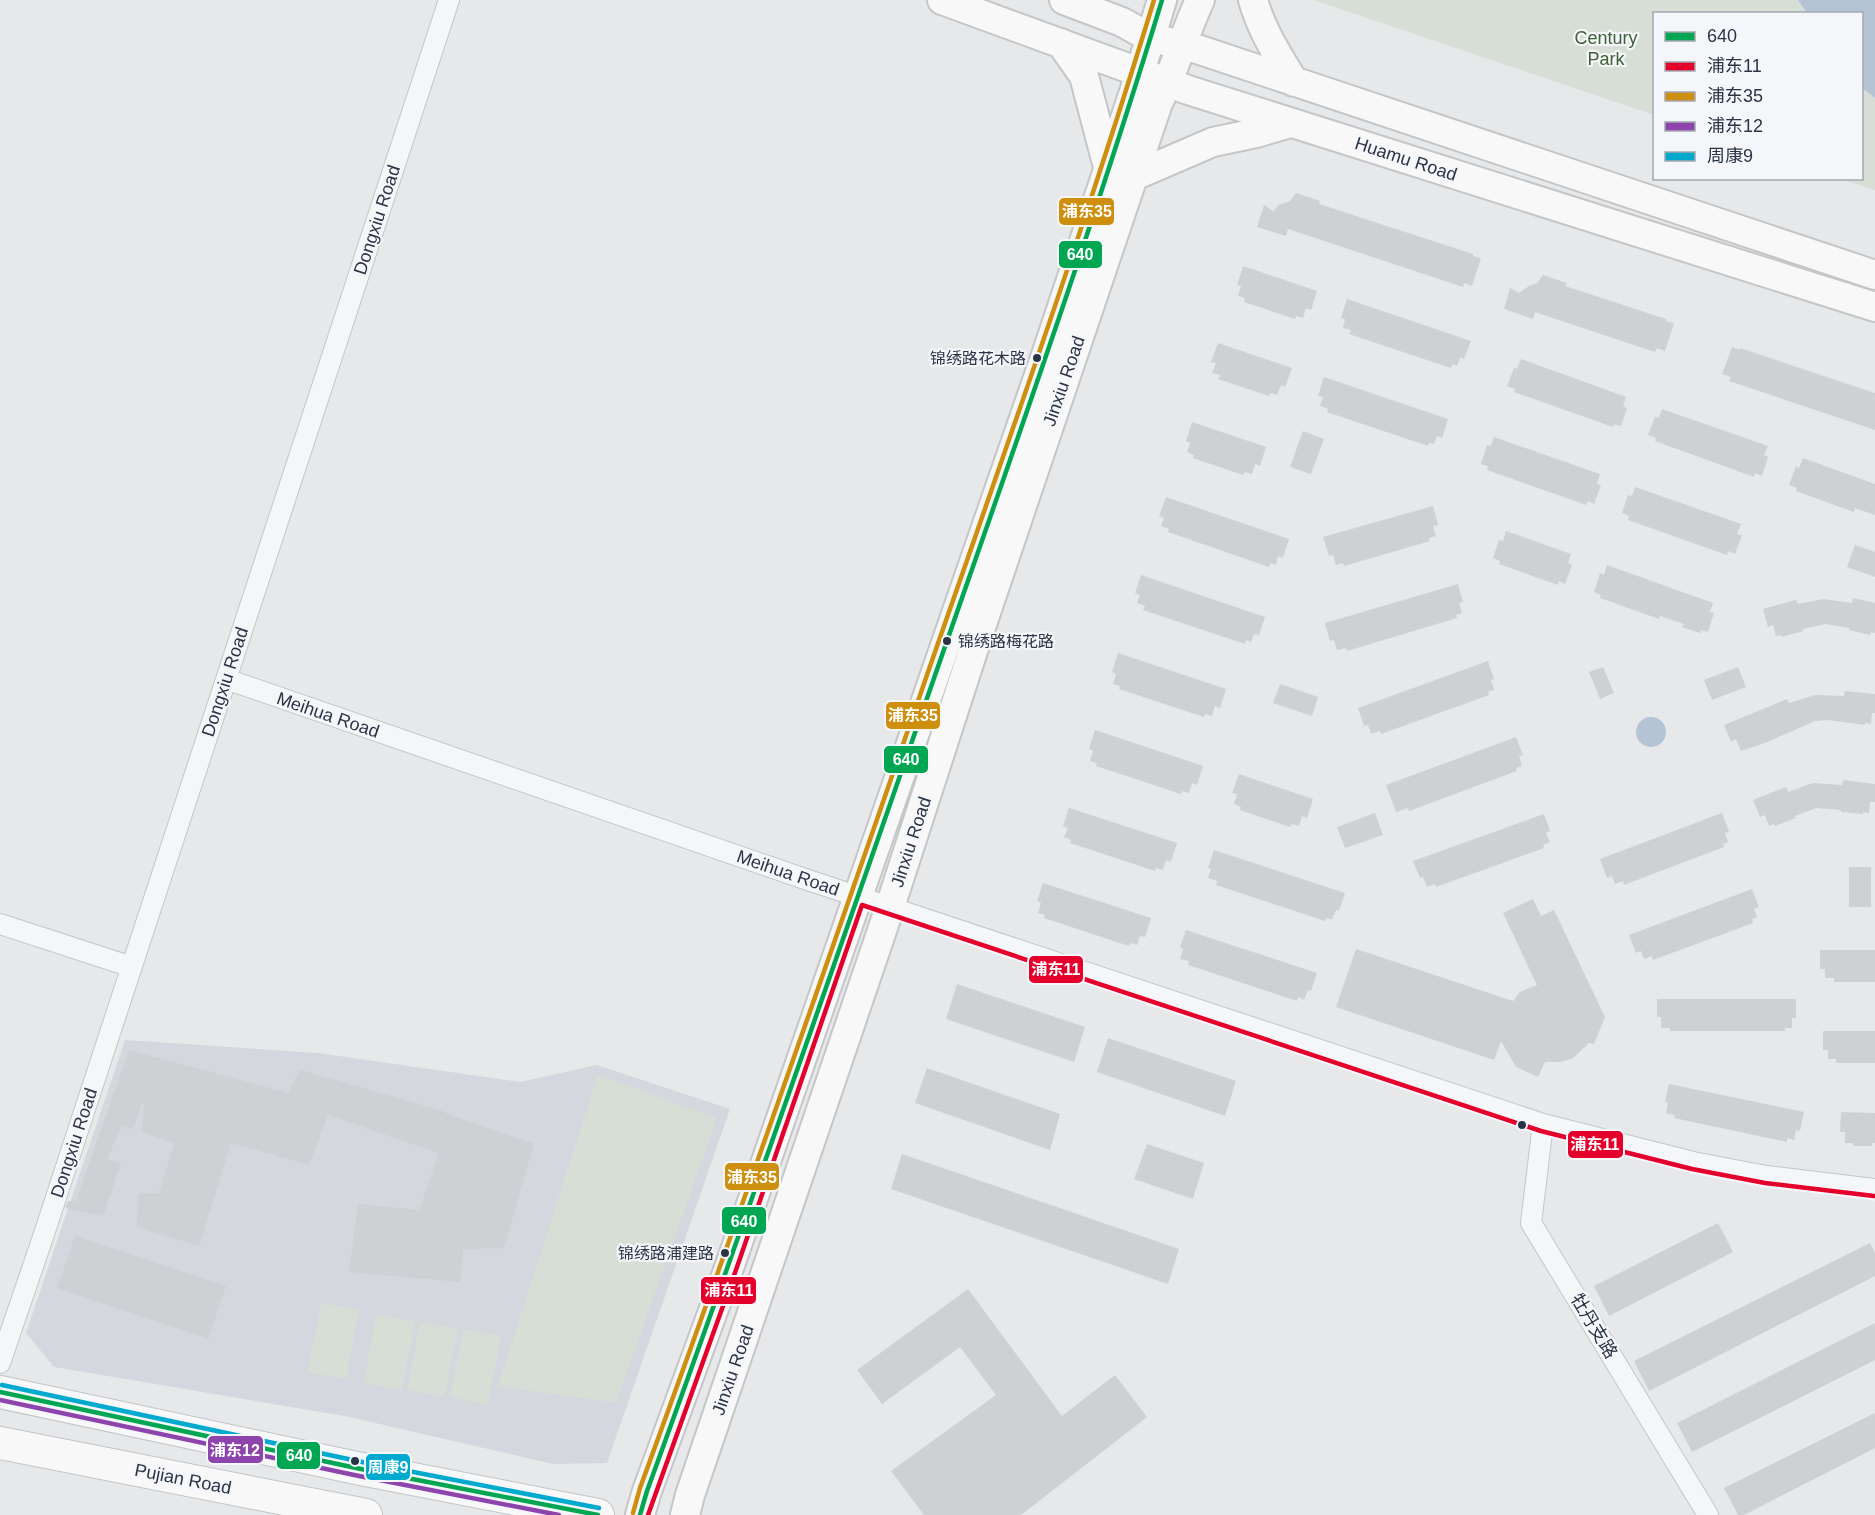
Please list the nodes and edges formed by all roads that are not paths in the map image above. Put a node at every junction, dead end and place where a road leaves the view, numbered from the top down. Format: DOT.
graph roads {
  1 [pos="449,0"];
  2 [pos="942,0"];
  3 [pos="1064,0"];
  4 [pos="1162,0"];
  5 [pos="1200,0"];
  6 [pos="1253,0"];
  7 [pos="1149,38"];
  8 [pos="1060,43"];
  9 [pos="1181,45"];
  10 [pos="1138,72"];
  11 [pos="1168,82"];
  12 [pos="1294,82"];
  13 [pos="1290,123"];
  14 [pos="1121,171"];
  15 [pos="1875,275"];
  16 [pos="1875,307"];
  17 [pos="226,679"];
  18 [pos="857,896"];
  19 [pos="890,907"];
  20 [pos="0,924"];
  21 [pos="132,967"];
  22 [pos="1543,1124"];
  23 [pos="1875,1189"];
  24 [pos="0,1363"];
  25 [pos="0,1392"];
  26 [pos="0,1443"];
  27 [pos="366,1515"];
  28 [pos="597,1515"];
  29 [pos="640,1515"];
  30 [pos="686,1515"];
  31 [pos="1708,1515"];
  1 -- 17 [label="street, Dongxiu Road"];
  2 -- 8 [label="main road, Huamu Road"];
  3 -- 7 [label="main road, Huamu Road"];
  4 -- 7 [label="main road, Jinxiu Road"];
  5 -- 9 [label="main road, Jinxiu Road"];
  6 -- 12 [label="main road"];
  7 -- 9 [label="main road, Huamu Road"];
  7 -- 10 [label="main road, Jinxiu Road"];
  8 -- 10 [label="main road, Huamu Road"];
  8 -- 14 [label="main road"];
  9 -- 11 [label="main road, Jinxiu Road"];
  9 -- 12 [label="main road, Huamu Road"];
  10 -- 11 [label="main road, Huamu Road"];
  10 -- 14 [label="main road, Jinxiu Road"];
  11 -- 13 [label="main road, Huamu Road"];
  11 -- 14 [label="main road, Jinxiu Road"];
  12 -- 15 [label="main road, Huamu Road"];
  13 -- 14 [label="main road"];
  13 -- 16 [label="main road, Huamu Road"];
  14 -- 18 [label="main road, Jinxiu Road"];
  14 -- 19 [label="main road, Jinxiu Road"];
  17 -- 18 [label="street, Meihua Road"];
  17 -- 21 [label="street, Dongxiu Road"];
  18 -- 19 [label="street, Meihua Road"];
  18 -- 29 [label="main road, Jinxiu Road"];
  19 -- 22 [label="street, Meihua Road"];
  19 -- 30 [label="main road, Jinxiu Road"];
  20 -- 21 [label="street"];
  21 -- 24 [label="street, Dongxiu Road"];
  22 -- 23 [label="street, Meihua Road"];
  22 -- 31 [label="street, 牡丹支路"];
  25 -- 28 [label="main road"];
  26 -- 27 [label="main road, Pujian Road"];
}
